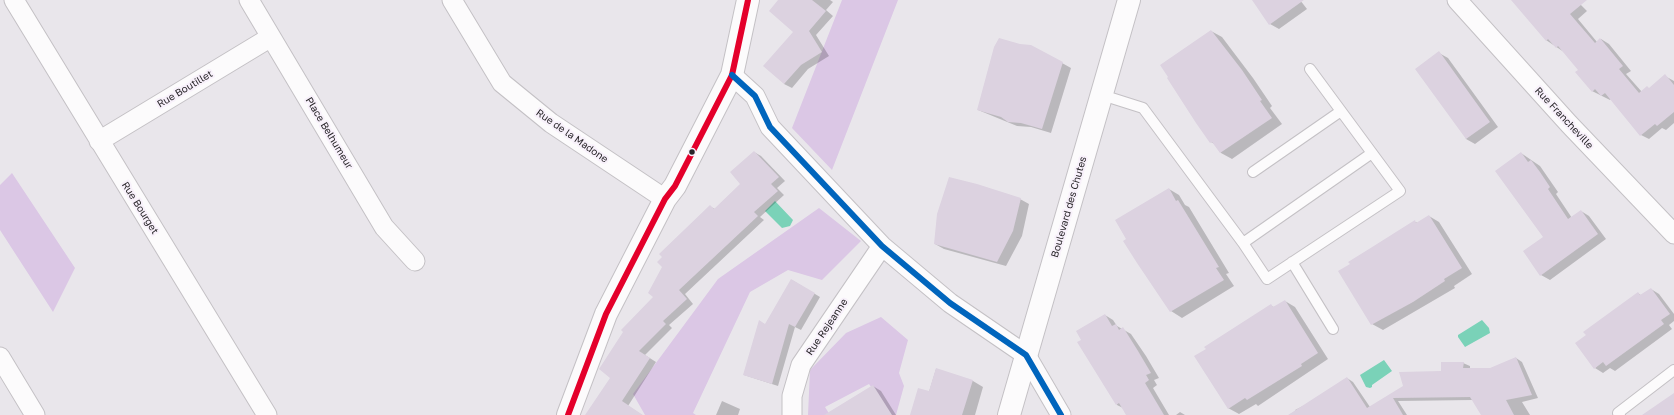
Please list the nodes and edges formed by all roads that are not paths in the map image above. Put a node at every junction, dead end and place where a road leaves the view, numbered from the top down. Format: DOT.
graph roads {
  1 [pos="14,0"];
  2 [pos="249,0"];
  3 [pos="452,0"];
  4 [pos="748,0"];
  5 [pos="1129,0"];
  6 [pos="1457,0"];
  7 [pos="271,37"];
  8 [pos="1310,69"];
  9 [pos="732,75"];
  10 [pos="1102,94"];
  11 [pos="1341,111"];
  12 [pos="99,141"];
  13 [pos="1372,153"];
  14 [pos="1253,172"];
  15 [pos="665,199"];
  16 [pos="1674,234"];
  17 [pos="1243,243"];
  18 [pos="882,246"];
  19 [pos="415,261"];
  20 [pos="1292,262"];
  21 [pos="1333,329"];
  22 [pos="1026,356"];
  23 [pos="0,357"];
  24 [pos="1674,370"];
  25 [pos="35,415"];
  26 [pos="267,415"];
  27 [pos="568,415"];
  28 [pos="792,415"];
  29 [pos="1009,415"];
  30 [pos="1061,415"];
  31 [pos="1620,415"];
  1 -- 12 [label="street, Rue Bourget"];
  2 -- 7 [label="street, Place Belhumeur"];
  3 -- 15 [label="street, Rue de la Madone"];
  4 -- 9 [label="main road"];
  5 -- 10 [label="main road, Boulevard des Chutes"];
  6 -- 16 [label="street, Rue Francheville"];
  7 -- 12 [label="street, Rue Boutillet"];
  7 -- 19 [label="street, Place Belhumeur"];
  8 -- 11 [label="lane"];
  9 -- 15 [label="main road"];
  9 -- 18 [label="street"];
  10 -- 17 [label="lane"];
  10 -- 22 [label="main road, Boulevard des Chutes"];
  11 -- 13 [label="lane"];
  11 -- 14 [label="lane"];
  12 -- 26 [label="street, Rue Bourget"];
  13 -- 17 [label="lane"];
  13 -- 20 [label="lane"];
  15 -- 27 [label="main road"];
  17 -- 20 [label="lane"];
  18 -- 22 [label="street"];
  18 -- 28 [label="street, Rue Rejeanne"];
  20 -- 21 [label="lane"];
  22 -- 29 [label="main road, Boulevard des Chutes"];
  22 -- 30 [label="street"];
  23 -- 25 [label="street"];
  24 -- 31 [label="lane"];
}
